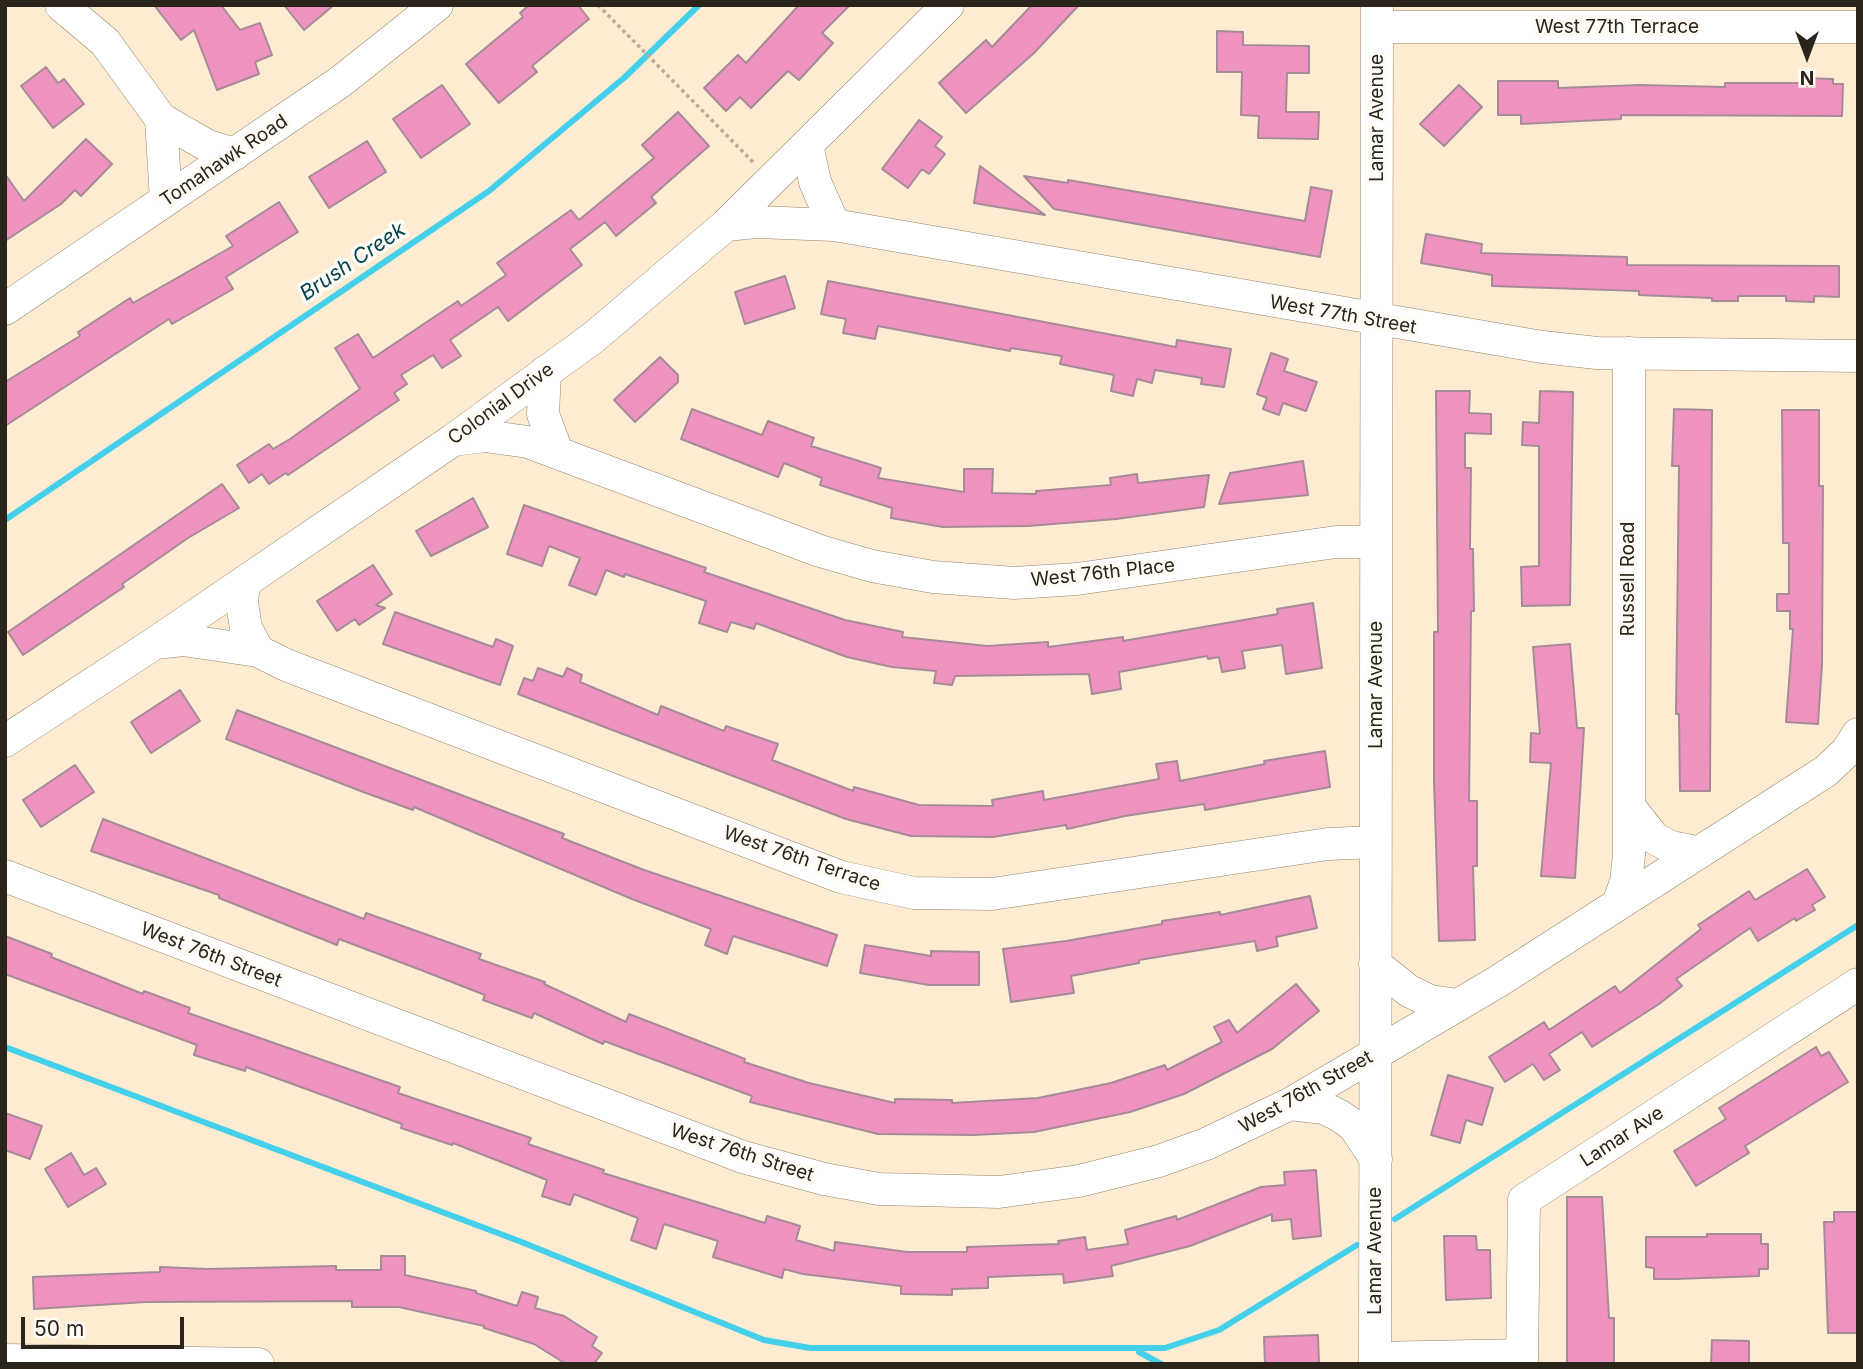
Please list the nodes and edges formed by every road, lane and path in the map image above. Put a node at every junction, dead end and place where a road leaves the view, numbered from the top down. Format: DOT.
graph roads {
  1 [pos="61,5"];
  2 [pos="598,5"];
  3 [pos="948,5"];
  4 [pos="433,7"];
  5 [pos="1377,16"];
  6 [pos="1858,27"];
  7 [pos="161,119"];
  8 [pos="807,145"];
  9 [pos="235,154"];
  10 [pos="759,168"];
  11 [pos="166,200"];
  12 [pos="726,225"];
  13 [pos="834,225"];
  14 [pos="5,309"];
  15 [pos="1377,321"];
  16 [pos="1629,353"];
  17 [pos="1858,356"];
  18 [pos="545,372"];
  19 [pos="453,440"];
  20 [pos="557,452"];
  21 [pos="1376,542"];
  22 [pos="244,582"];
  23 [pos="155,643"];
  24 [pos="258,651"];
  25 [pos="1858,734"];
  26 [pos="5,741"];
  27 [pos="1629,806"];
  28 [pos="1375,842"];
  29 [pos="1696,852"];
  30 [pos="5,876"];
  31 [pos="1619,901"];
  32 [pos="1375,964"];
  33 [pos="1858,985"];
  34 [pos="1458,1005"];
  35 [pos="1374,1055"];
  36 [pos="1290,1104"];
  37 [pos="1376,1159"];
  38 [pos="1522,1359"];
  39 [pos="5,1360"];
  40 [pos="1375,1361"];
  41 [pos="258,1364"];
  1 -- 7 [label="street"];
  2 -- 10 [label="path"];
  3 -- 8 [label="street, Colonial Drive"];
  4 -- 9 [label="street, Tomahawk Road"];
  5 -- 6 [label="street, West 77th Terrace"];
  5 -- 15 [label="street, Lamar Avenue"];
  7 -- 9 [label="street"];
  7 -- 11 [label="street"];
  8 -- 12 [label="street, Colonial Drive"];
  8 -- 13 [label="street"];
  9 -- 11 [label="street, Tomahawk Road"];
  11 -- 14 [label="street, Tomahawk Road"];
  12 -- 13 [label="street, West 77th Street"];
  12 -- 18 [label="street, Colonial Drive"];
  13 -- 15 [label="street, West 77th Street"];
  15 -- 16 [label="street, West 77th Street"];
  15 -- 21 [label="street, Lamar Avenue"];
  16 -- 17 [label="street, West 77th Street"];
  16 -- 27 [label="street, Russell Road"];
  18 -- 19 [label="street, Colonial Drive"];
  18 -- 20 [label="street"];
  19 -- 20 [label="street, West 76th Place"];
  19 -- 22 [label="street, Colonial Drive"];
  20 -- 21 [label="street, West 76th Place"];
  21 -- 28 [label="street, Lamar Avenue"];
  22 -- 23 [label="street, Colonial Drive"];
  22 -- 24 [label="street"];
  23 -- 24 [label="street, West 76th Terrace"];
  23 -- 26 [label="street, Colonial Drive"];
  24 -- 28 [label="street, West 76th Terrace"];
  25 -- 29 [label="street, West 76th Street"];
  27 -- 29 [label="street"];
  27 -- 31 [label="street, Russell Road"];
  28 -- 32 [label="street, Lamar Avenue"];
  29 -- 31 [label="street, West 76th Street"];
  30 -- 36 [label="street, West 76th Street"];
  31 -- 34 [label="street, West 76th Street"];
  32 -- 34 [label="street"];
  32 -- 35 [label="street, Lamar Avenue"];
  33 -- 38 [label="street, Lamar Ave"];
  34 -- 35 [label="street, West 76th Street"];
  35 -- 36 [label="street, West 76th Street"];
  35 -- 37 [label="street, Lamar Avenue"];
  36 -- 37 [label="street"];
  37 -- 40 [label="street, Lamar Avenue"];
  38 -- 40 [label="street"];
  39 -- 41 [label="street"];
}
